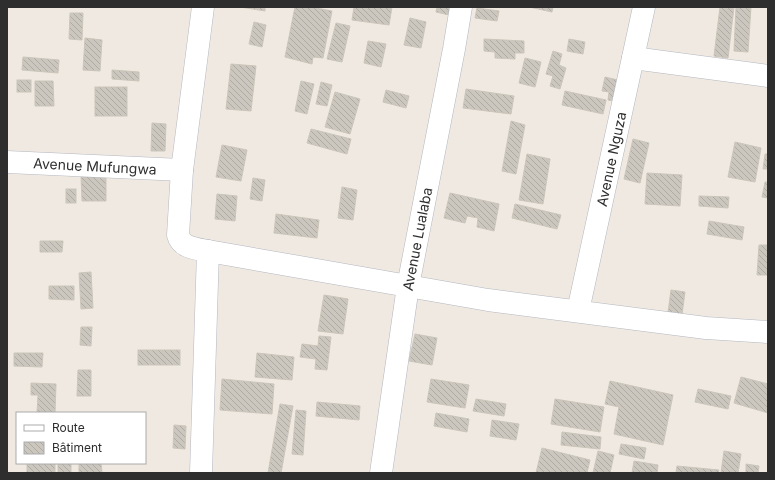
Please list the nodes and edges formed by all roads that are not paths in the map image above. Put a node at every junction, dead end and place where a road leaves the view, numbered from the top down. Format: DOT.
graph roads {
  1 [pos="203,7"];
  2 [pos="461,7"];
  3 [pos="644,7"];
  4 [pos="633,58"];
  5 [pos="768,76"];
  6 [pos="7,162"];
  7 [pos="182,170"];
  8 [pos="208,251"];
  9 [pos="408,286"];
  10 [pos="578,311"];
  11 [pos="768,332"];
  12 [pos="201,473"];
  13 [pos="381,473"];
  1 -- 7 [label="street"];
  2 -- 9 [label="street, Avenue Lualaba"];
  3 -- 4 [label="street, Avenue Nguza"];
  4 -- 5 [label="street"];
  4 -- 10 [label="street, Avenue Nguza"];
  6 -- 7 [label="street, Avenue Mufungwa"];
  7 -- 8 [label="street"];
  8 -- 9 [label="street"];
  8 -- 12 [label="street"];
  9 -- 10 [label="street"];
  9 -- 13 [label="street, Avenue Lualaba"];
  10 -- 11 [label="street"];
}
